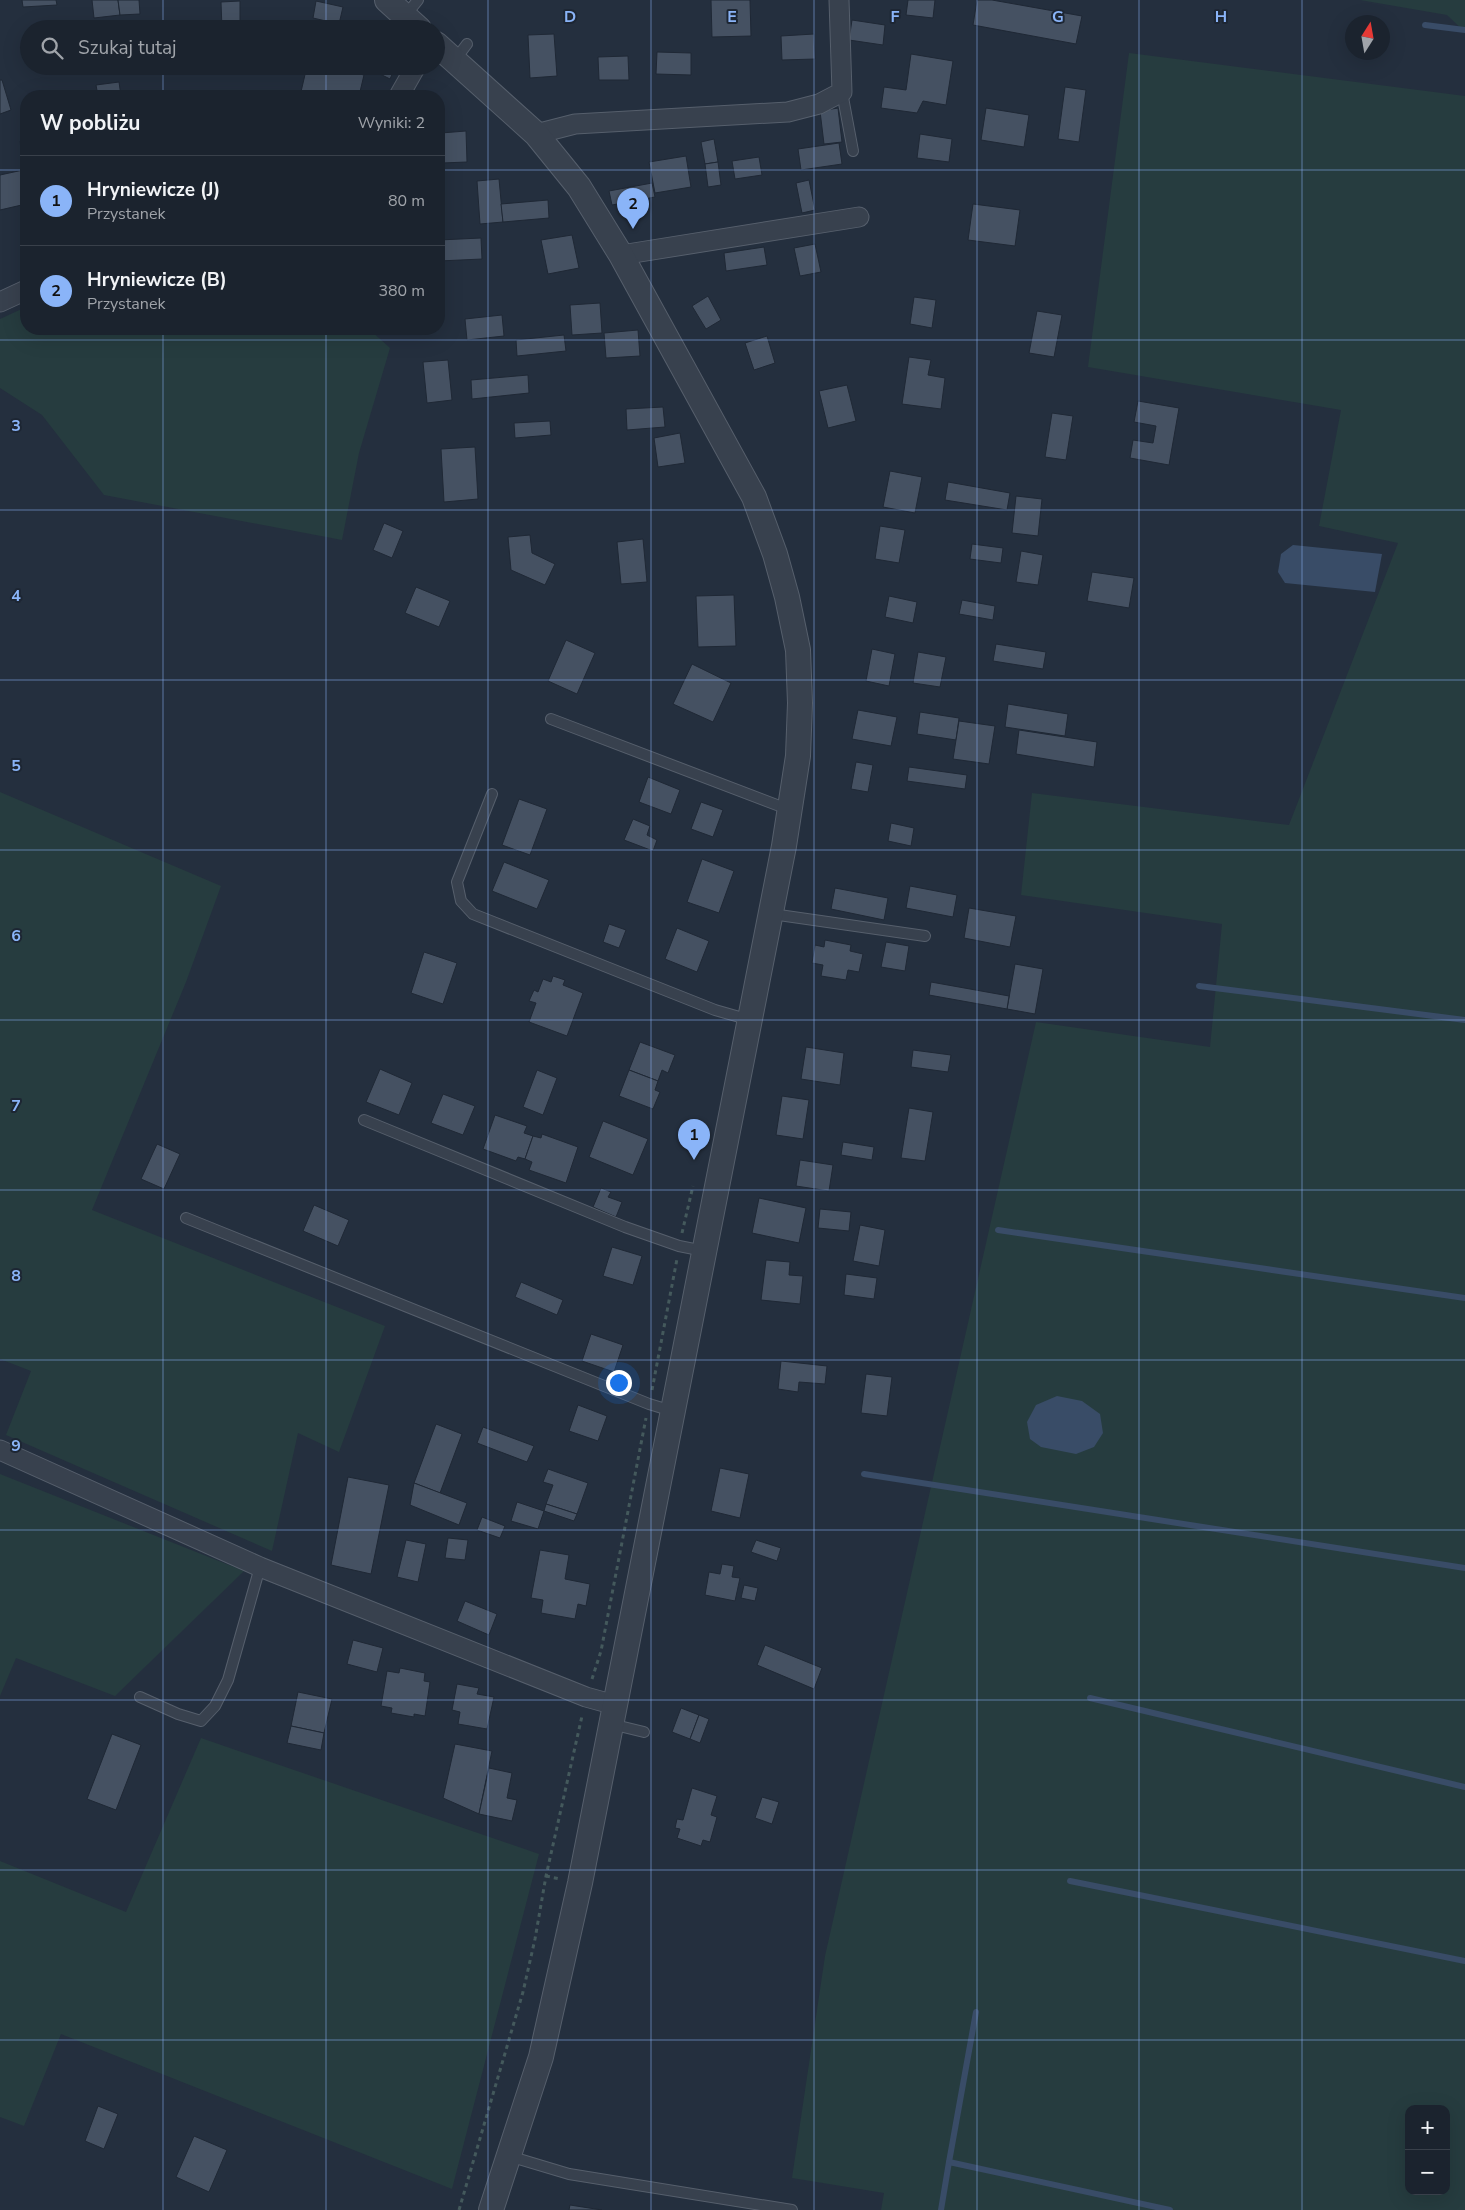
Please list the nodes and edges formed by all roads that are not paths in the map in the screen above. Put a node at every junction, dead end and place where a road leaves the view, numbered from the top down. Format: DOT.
graph roads {
  1 [pos="387,0"];
  2 [pos="839,0"];
  3 [pos="414,15"];
  4 [pos="445,47"];
  5 [pos="411,75"];
  6 [pos="402,90"];
  7 [pos="842,92"];
  8 [pos="536,134"];
  9 [pos="853,151"];
  10 [pos="859,217"];
  11 [pos="621,255"];
  12 [pos="20,293"];
  13 [pos="0,302"];
  14 [pos="550,719"];
  15 [pos="492,794"];
  16 [pos="791,810"];
  17 [pos="772,914"];
  18 [pos="925,936"];
  19 [pos="751,1020"];
  20 [pos="364,1120"];
  21 [pos="186,1218"];
  22 [pos="704,1251"];
  23 [pos="672,1411"];
  24 [pos="0,1450"];
  25 [pos="260,1567"];
  26 [pos="140,1697"];
  27 [pos="613,1715"];
  28 [pos="644,1732"];
  29 [pos="508,2156"];
  30 [pos="491,2210"];
  31 [pos="792,2210"];
  1 -- 3 [label="street"];
  2 -- 7 [label="street"];
  4 -- 8 [label="street"];
  5 -- 6 [label="street"];
  7 -- 8 [label="street"];
  7 -- 9 [label="lane"];
  8 -- 11 [label="street"];
  10 -- 11 [label="street"];
  11 -- 16 [label="street"];
  12 -- 13 [label="street"];
  14 -- 16 [label="lane"];
  15 -- 19 [label="lane"];
  16 -- 17 [label="street"];
  17 -- 18 [label="lane"];
  17 -- 19 [label="street"];
  19 -- 22 [label="street"];
  20 -- 22 [label="lane"];
  21 -- 23 [label="lane"];
  22 -- 23 [label="street"];
  23 -- 27 [label="street"];
  24 -- 25 [label="street"];
  25 -- 26 [label="lane"];
  25 -- 27 [label="street"];
  27 -- 28 [label="lane"];
  27 -- 29 [label="street"];
  29 -- 30 [label="street"];
  29 -- 31 [label="lane"];
}
